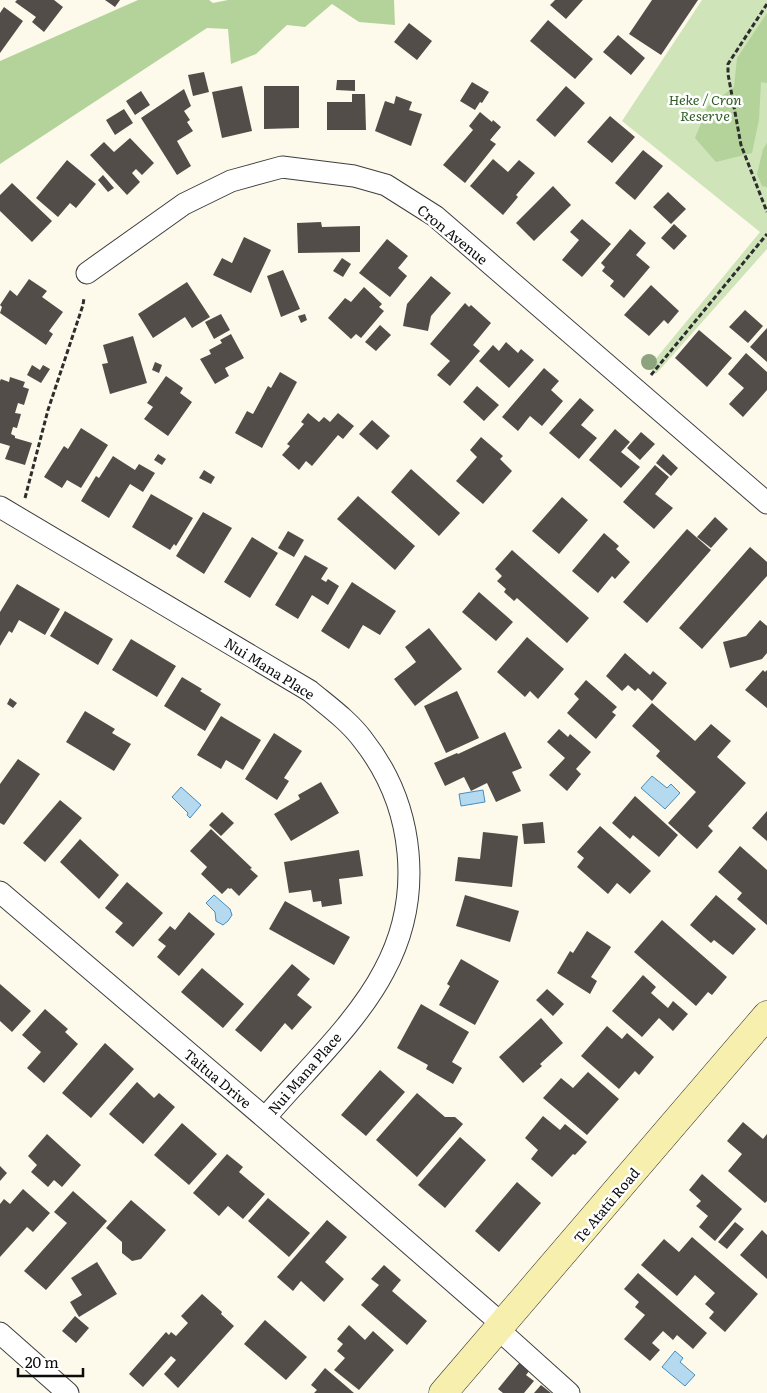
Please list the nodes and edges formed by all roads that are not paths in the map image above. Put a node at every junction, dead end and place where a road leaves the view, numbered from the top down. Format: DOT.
graph roads {
  1 [pos="87,273"];
  2 [pos="767,502"];
  3 [pos="0,507"];
  4 [pos="0,892"];
  5 [pos="767,1015"];
  6 [pos="265,1118"];
  7 [pos="501,1327"];
  8 [pos="0,1333"];
  9 [pos="68,1393"];
  10 [pos="443,1393"];
  11 [pos="569,1393"];
  1 -- 2 [label="street, Cron Avenue"];
  3 -- 6 [label="street, Nui Mana Place"];
  4 -- 6 [label="street, Taitua Drive"];
  5 -- 7 [label="main road, Te Atatū Road"];
  6 -- 7 [label="street, Taitua Drive"];
  7 -- 10 [label="main road, Te Atatū Road"];
  7 -- 11 [label="street, Taitua Drive"];
  8 -- 9 [label="street"];
}
